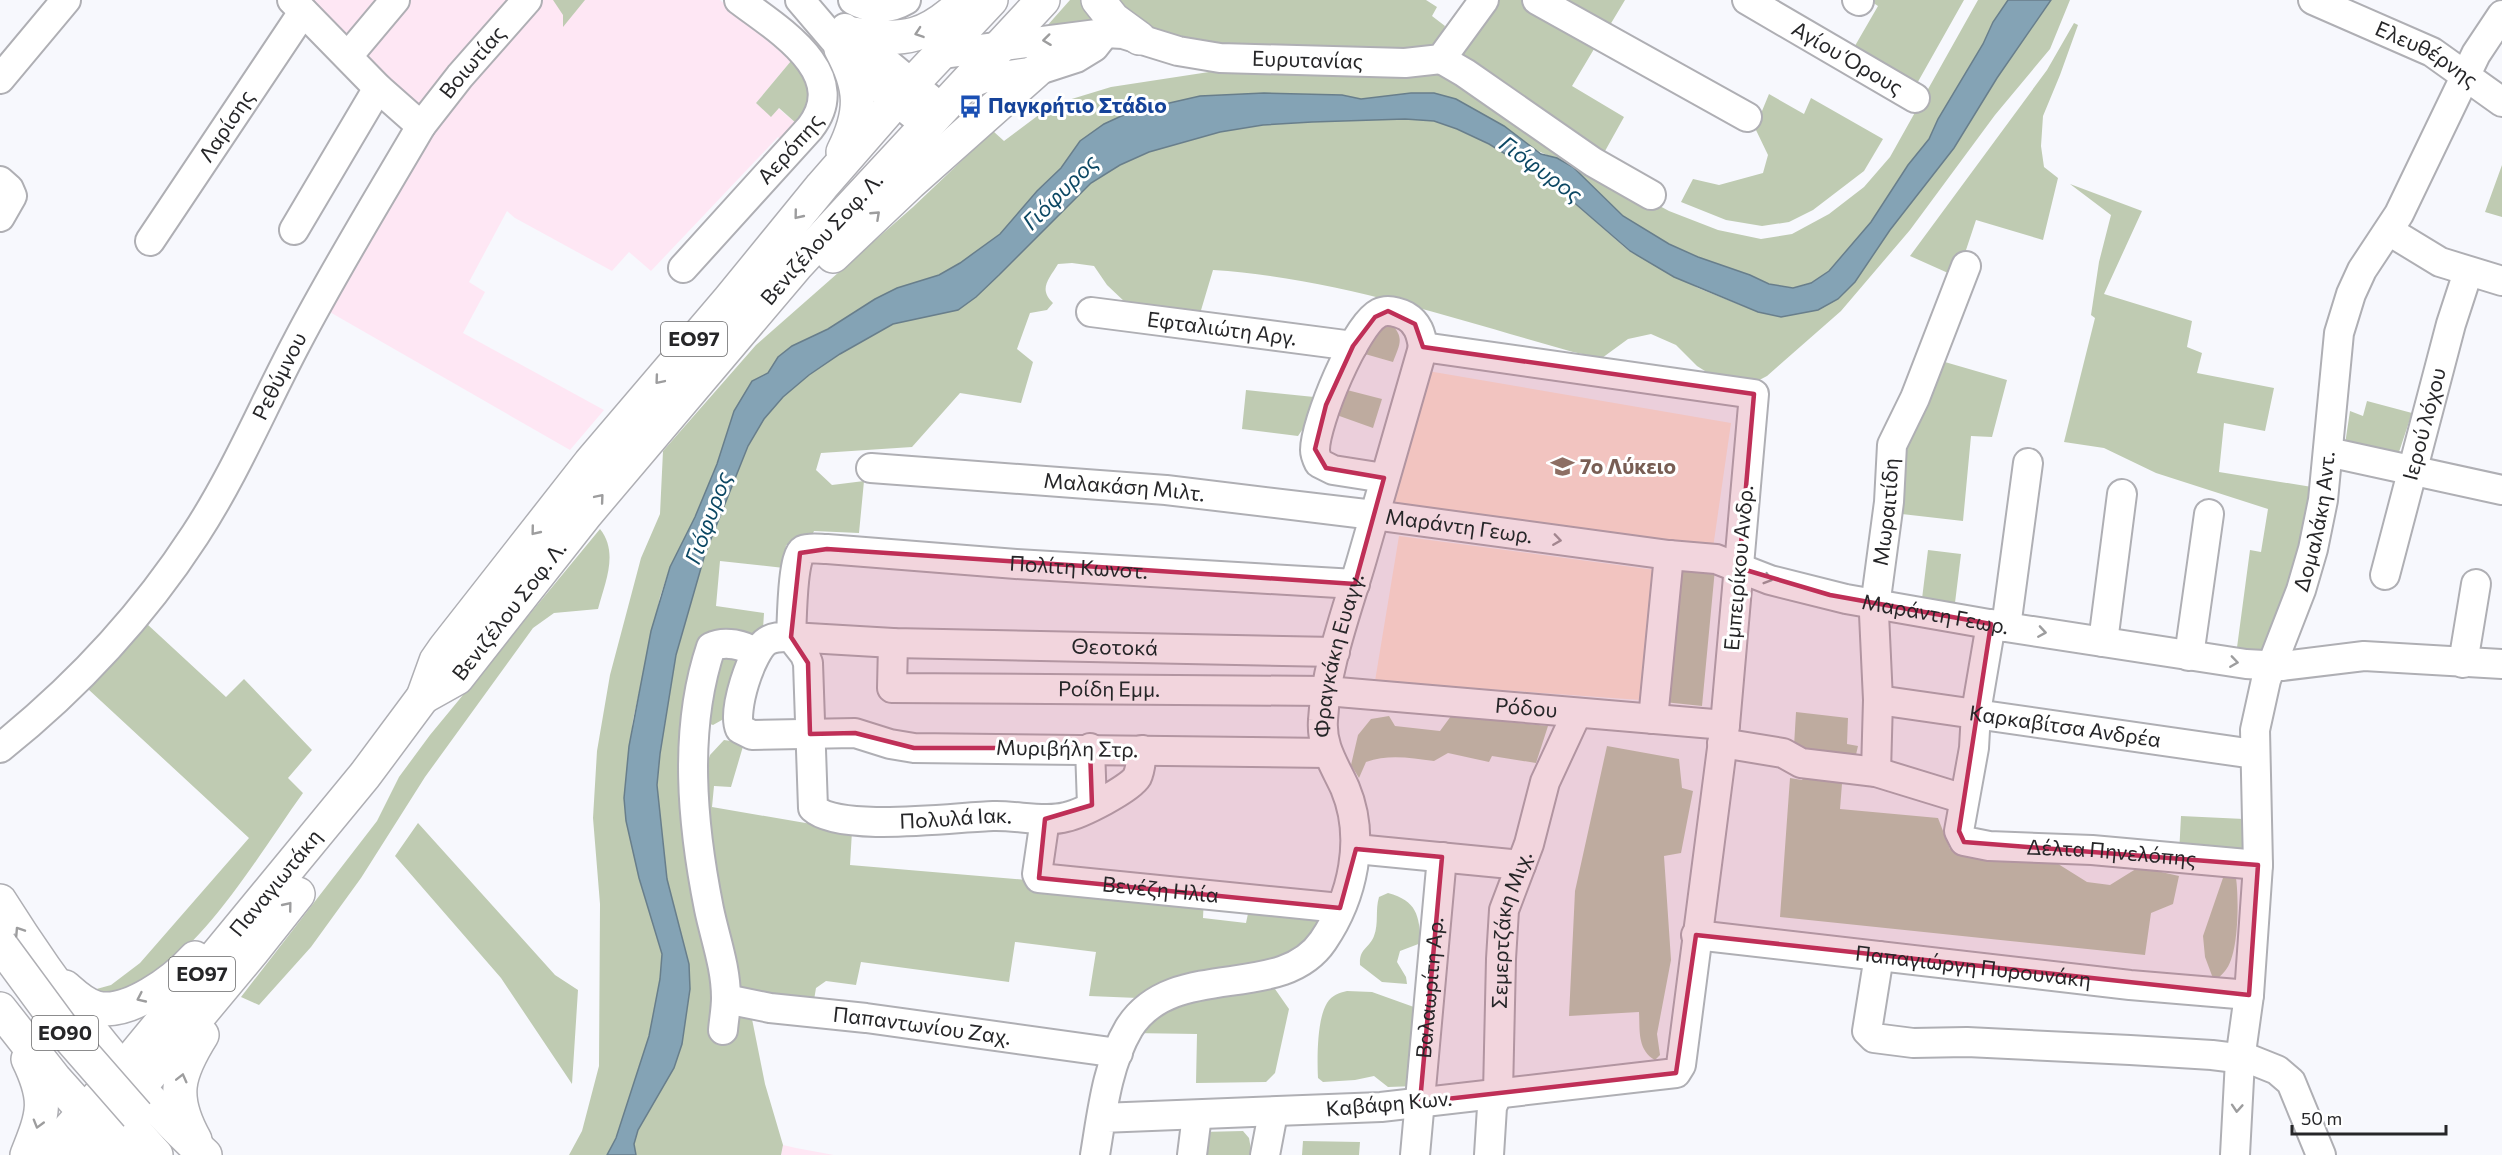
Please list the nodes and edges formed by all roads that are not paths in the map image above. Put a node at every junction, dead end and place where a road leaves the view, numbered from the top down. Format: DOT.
graph roads {
  1 [pos="66,0"];
  2 [pos="395,0"];
  3 [pos="527,0"];
  4 [pos="739,0"];
  5 [pos="801,0"];
  6 [pos="853,0"];
  7 [pos="906,0"];
  8 [pos="966,0"];
  9 [pos="991,0"];
  10 [pos="1042,0"];
  11 [pos="1098,0"];
  12 [pos="1484,0"];
  13 [pos="1538,0"];
  14 [pos="1747,0"];
  15 [pos="2313,0"];
  16 [pos="298,6"];
  17 [pos="2502,15"];
  18 [pos="1105,33"];
  19 [pos="1139,38"];
  20 [pos="847,41"];
  21 [pos="1000,46"];
  22 [pos="942,54"];
  23 [pos="348,56"];
  24 [pos="1441,59"];
  25 [pos="1036,71"];
  26 [pos="2467,75"];
  27 [pos="0,79"];
  28 [pos="378,87"];
  29 [pos="905,92"];
  30 [pos="1915,98"];
  31 [pos="2502,102"];
  32 [pos="942,107"];
  33 [pos="1746,117"];
  34 [pos="421,126"];
  35 [pos="0,182"];
  36 [pos="822,186"];
  37 [pos="1651,195"];
  38 [pos="0,217"];
  39 [pos="294,230"];
  40 [pos="2389,231"];
  41 [pos="150,241"];
  42 [pos="1966,266"];
  43 [pos="683,268"];
  44 [pos="2468,272"];
  45 [pos="2502,281"];
  46 [pos="1091,312"];
  47 [pos="751,320"];
  48 [pos="1353,346"];
  49 [pos="1423,347"];
  50 [pos="2328,452"];
  51 [pos="2028,463"];
  52 [pos="871,468"];
  53 [pos="2412,470"];
  54 [pos="1384,478"];
  55 [pos="2502,490"];
  56 [pos="2122,494"];
  57 [pos="2209,514"];
  58 [pos="1374,515"];
  59 [pos="1668,555"];
  60 [pos="1739,568"];
  61 [pos="2385,575"];
  62 [pos="1354,584"];
  63 [pos="2475,584"];
  64 [pos="1875,603"];
  65 [pos="1999,625"];
  66 [pos="790,637"];
  67 [pos="2103,642"];
  68 [pos="894,643"];
  69 [pos="1335,652"];
  70 [pos="756,653"];
  71 [pos="2189,656"];
  72 [pos="2463,663"];
  73 [pos="2502,664"];
  74 [pos="2271,666"];
  75 [pos="1326,691"];
  76 [pos="423,697"];
  77 [pos="1878,700"];
  78 [pos="1976,712"];
  79 [pos="1577,713"];
  80 [pos="1653,719"];
  81 [pos="810,734"];
  82 [pos="1724,734"];
  83 [pos="0,748"];
  84 [pos="1090,748"];
  85 [pos="1142,750"];
  86 [pos="1327,753"];
  87 [pos="2254,754"];
  88 [pos="1876,772"];
  89 [pos="365,775"];
  90 [pos="1964,799"];
  91 [pos="1092,805"];
  92 [pos="1045,819"];
  93 [pos="1356,849"];
  94 [pos="1442,857"];
  95 [pos="1521,865"];
  96 [pos="2258,865"];
  97 [pos="281,879"];
  98 [pos="0,901"];
  99 [pos="1340,908"];
  100 [pos="1696,935"];
  101 [pos="0,944"];
  102 [pos="252,952"];
  103 [pos="1879,956"];
  104 [pos="38,961"];
  105 [pos="0,967"];
  106 [pos="2249,995"];
  107 [pos="726,999"];
  108 [pos="0,1012"];
  109 [pos="723,1030"];
  110 [pos="1118,1053"];
  111 [pos="2240,1060"];
  112 [pos="1676,1073"];
  113 [pos="1498,1093"];
  114 [pos="1420,1102"];
  115 [pos="1273,1113"];
  116 [pos="1197,1115"];
  117 [pos="1101,1118"];
  118 [pos="115,1119"];
  119 [pos="194,1154"];
  120 [pos="27,1155"];
  121 [pos="46,1155"];
  122 [pos="156,1155"];
  123 [pos="1095,1155"];
  124 [pos="1192,1155"];
  125 [pos="1265,1155"];
  126 [pos="1415,1155"];
  127 [pos="1489,1155"];
  128 [pos="2235,1155"];
  129 [pos="2321,1155"];
  1 -- 27 [label="street"];
  2 -- 23 [label="street"];
  3 -- 34 [label="street, Βοιωτίας"];
  4 -- 43 [label="street, Αερόπης"];
  5 -- 20 [label="street"];
  6 -- 7 [label="street"];
  8 -- 20 [label="main road, one-way"];
  9 -- 22 [label="main road, Βενιζέλου Σοφ. Λ. / ΕΟ97"];
  10 -- 21 [label="main road, Βενιζέλου Σοφ. Λ. / ΕΟ97"];
  11 -- 19 [label="main road"];
  12 -- 24 [label="street"];
  13 -- 33 [label="street"];
  14 -- 30 [label="street, Αγίου Όρους"];
  15 -- 26 [label="street, Ελευθέρνης"];
  16 -- 23 [label="street"];
  16 -- 41 [label="street, Λαρίσης"];
  17 -- 26 [label="street, Δομαλάκη Αντ."];
  18 -- 19 [label="street, Ευρυτανίας"];
  18 -- 21 [label="street, Ευρυτανίας, one-way"];
  18 -- 25 [label="street"];
  19 -- 24 [label="street, Ευρυτανίας"];
  20 -- 29 [label="street"];
  20 -- 36 [label="main road"];
  21 -- 22 [label="street, Ευρυτανίας"];
  21 -- 32 [label="main road, Βενιζέλου Σοφ. Λ. / ΕΟ97"];
  22 -- 29 [label="main road, Βενιζέλου Σοφ. Λ. / ΕΟ97"];
  23 -- 28 [label="street"];
  24 -- 37 [label="street"];
  25 -- 32 [label="street"];
  47 -- 25 [label="main road, one-way"];
  26 -- 31 [label="street, Ελευθέρνης"];
  26 -- 40 [label="street, Δομαλάκη Αντ."];
  28 -- 34 [label="street"];
  28 -- 39 [label="street"];
  29 -- 32 [label="street"];
  29 -- 36 [label="main road, Βενιζέλου Σοφ. Λ. / ΕΟ97"];
  32 -- 47 [label="main road, Βενιζέλου Σοφ. Λ. / ΕΟ97"];
  34 -- 83 [label="street, Ρεθύμνου"];
  35 -- 38 [label="street"];
  36 -- 76 [label="main road, Βενιζέλου Σοφ. Λ. / ΕΟ97, one-way"];
  40 -- 44 [label="street"];
  40 -- 50 [label="street, Δομαλάκη Αντ."];
  42 -- 64 [label="street, Μωραιτίδη"];
  44 -- 45 [label="street"];
  44 -- 53 [label="street, Ιερού λόχου"];
  46 -- 48 [label="street, Εφταλιώτη Αργ."];
  76 -- 47 [label="main road, Βενιζέλου Σοφ. Λ. / ΕΟ97, one-way"];
  48 -- 49 [label="street"];
  48 -- 54 [label="street"];
  49 -- 54 [label="street, Φραγκάκη Ευαγγ."];
  49 -- 60 [label="street, Εμπειρίκου Ανδρ."];
  50 -- 53 [label="street"];
  50 -- 74 [label="street, Δομαλάκη Αντ."];
  51 -- 65 [label="street"];
  52 -- 58 [label="street, Μαλακάση Μιλτ."];
  53 -- 55 [label="street"];
  53 -- 61 [label="street, Ιερού λόχου"];
  54 -- 58 [label="street, Φραγκάκη Ευαγγ."];
  56 -- 67 [label="street"];
  57 -- 71 [label="street"];
  58 -- 59 [label="street, Μαράντη Γεωρ., one-way"];
  58 -- 62 [label="street, Φραγκάκη Ευαγγ."];
  59 -- 60 [label="street, Μαράντη Γεωρ."];
  59 -- 80 [label="street"];
  60 -- 64 [label="street, Μαράντη Γεωρ., one-way"];
  60 -- 82 [label="street, Εμπειρίκου Ανδρ."];
  62 -- 66 [label="street, Πολίτη Κωνστ."];
  62 -- 69 [label="street, Φραγκάκη Ευαγγ."];
  63 -- 72 [label="street"];
  64 -- 65 [label="street, Μαράντη Γεωρ."];
  64 -- 77 [label="street, Μωραιτίδη"];
  65 -- 67 [label="street, Μαράντη Γεωρ., one-way"];
  65 -- 78 [label="street"];
  66 -- 68 [label="street, Θεοτοκά"];
  66 -- 70 [label="street"];
  66 -- 81 [label="street"];
  67 -- 71 [label="street, Μαράντη Γεωρ."];
  68 -- 69 [label="street, Θεοτοκά"];
  68 -- 75 [label="street, Ροίδη Εμμ."];
  69 -- 75 [label="street, Φραγκάκη Ευαγγ."];
  70 -- 81 [label="street, Μυριβήλη Στρ."];
  70 -- 107 [label="street"];
  71 -- 74 [label="street, Μαράντη Γεωρ., one-way"];
  72 -- 73 [label="street, Μαράντη Γεωρ."];
  72 -- 74 [label="street, Μαράντη Γεωρ."];
  74 -- 87 [label="street, Δομαλάκη Αντ."];
  75 -- 79 [label="street, Ρόδου"];
  75 -- 86 [label="street, Φραγκάκη Ευαγγ."];
  76 -- 89 [label="main road, Παναγιωτάκη / ΕΟ97"];
  77 -- 78 [label="street, Καρκαβίτσα Ανδρέα"];
  77 -- 88 [label="street, Μωραιτίδη"];
  78 -- 87 [label="street, Καρκαβίτσα Ανδρέα"];
  78 -- 90 [label="street"];
  79 -- 80 [label="street, Ρόδου"];
  79 -- 95 [label="street, Σεμερτζάκη Μιχ."];
  80 -- 82 [label="street, Ρόδου"];
  81 -- 84 [label="street, Μυριβήλη Στρ."];
  81 -- 92 [label="street, Πολυλά Ιακ."];
  82 -- 88 [label="street"];
  82 -- 100 [label="street, Εμπειρίκου Ανδρ."];
  84 -- 85 [label="street, Μυριβήλη Στρ."];
  84 -- 91 [label="street"];
  85 -- 86 [label="street, Μυριβήλη Στρ."];
  85 -- 91 [label="street, Πολυλά Ιακ."];
  86 -- 93 [label="street, Φραγκάκη Ευαγγ."];
  87 -- 96 [label="street, Δομαλάκη Αντ."];
  88 -- 90 [label="street"];
  89 -- 97 [label="main road, Παναγιωτάκη / ΕΟ97"];
  102 -- 89 [label="main road, Παναγιωτάκη / ΕΟ97, one-way"];
  90 -- 96 [label="street, Δέλτα Πηνελόπης"];
  91 -- 92 [label="street, Πολυλά Ιακ."];
  92 -- 99 [label="street, Βενέζη Ηλία"];
  93 -- 94 [label="street"];
  93 -- 99 [label="street, Φραγκάκη Ευαγγ."];
  94 -- 95 [label="street"];
  94 -- 114 [label="street, Βαλαωρίτη Αρ."];
  95 -- 113 [label="street, Σεμερτζάκη Μιχ."];
  96 -- 106 [label="street, Δομαλάκη Αντ."];
  97 -- 104 [label="main road, one-way"];
  97 -- 118 [label="main road, Παναγιωτάκη / ΕΟ97"];
  104 -- 98 [label="main road, ΕΟ90, one-way"];
  99 -- 110 [label="street, Φραγκάκη Ευαγγ."];
  100 -- 103 [label="street, Παπαγιώργη Πυρουνάκη"];
  100 -- 112 [label="street, Εμπειρίκου Ανδρ."];
  101 -- 118 [label="main road, ΕΟ90, bridge"];
  102 -- 118 [label="main road, Παναγιωτάκη / ΕΟ97"];
  119 -- 102 [label="main road, one-way"];
  103 -- 106 [label="street, Παπαγιώργη Πυρουνάκη"];
  103 -- 111 [label="street"];
  104 -- 118 [label="main road, ΕΟ90"];
  105 -- 118 [label="main road, ΕΟ90"];
  106 -- 111 [label="street, Δομαλάκη Αντ."];
  107 -- 109 [label="street"];
  107 -- 110 [label="street, Παπαντωνίου Ζαχ."];
  108 -- 118 [label="main road, ΕΟ90"];
  108 -- 120 [label="main road, one-way"];
  110 -- 117 [label="street, Φραγκάκη Ευαγγ."];
  111 -- 128 [label="street, Δομαλάκη Αντ., one-way"];
  111 -- 129 [label="street"];
  112 -- 113 [label="street, Καβάφη Κων."];
  113 -- 114 [label="street, Καβάφη Κων."];
  113 -- 127 [label="street, Σεμερτζάκη Μιχ."];
  114 -- 115 [label="street, Καβάφη Κων."];
  114 -- 126 [label="street, Βαλαωρίτη Αρ."];
  115 -- 116 [label="street, Καβάφη Κων."];
  115 -- 125 [label="street"];
  116 -- 117 [label="street, Καβάφη Κων."];
  116 -- 124 [label="street"];
  117 -- 123 [label="street, Φραγκάκη Ευαγγ."];
  118 -- 119 [label="main road, ΕΟ90"];
  118 -- 121 [label="main road, Παναγιωτάκη / ΕΟ97"];
  118 -- 122 [label="main road, ΕΟ90"];
}
